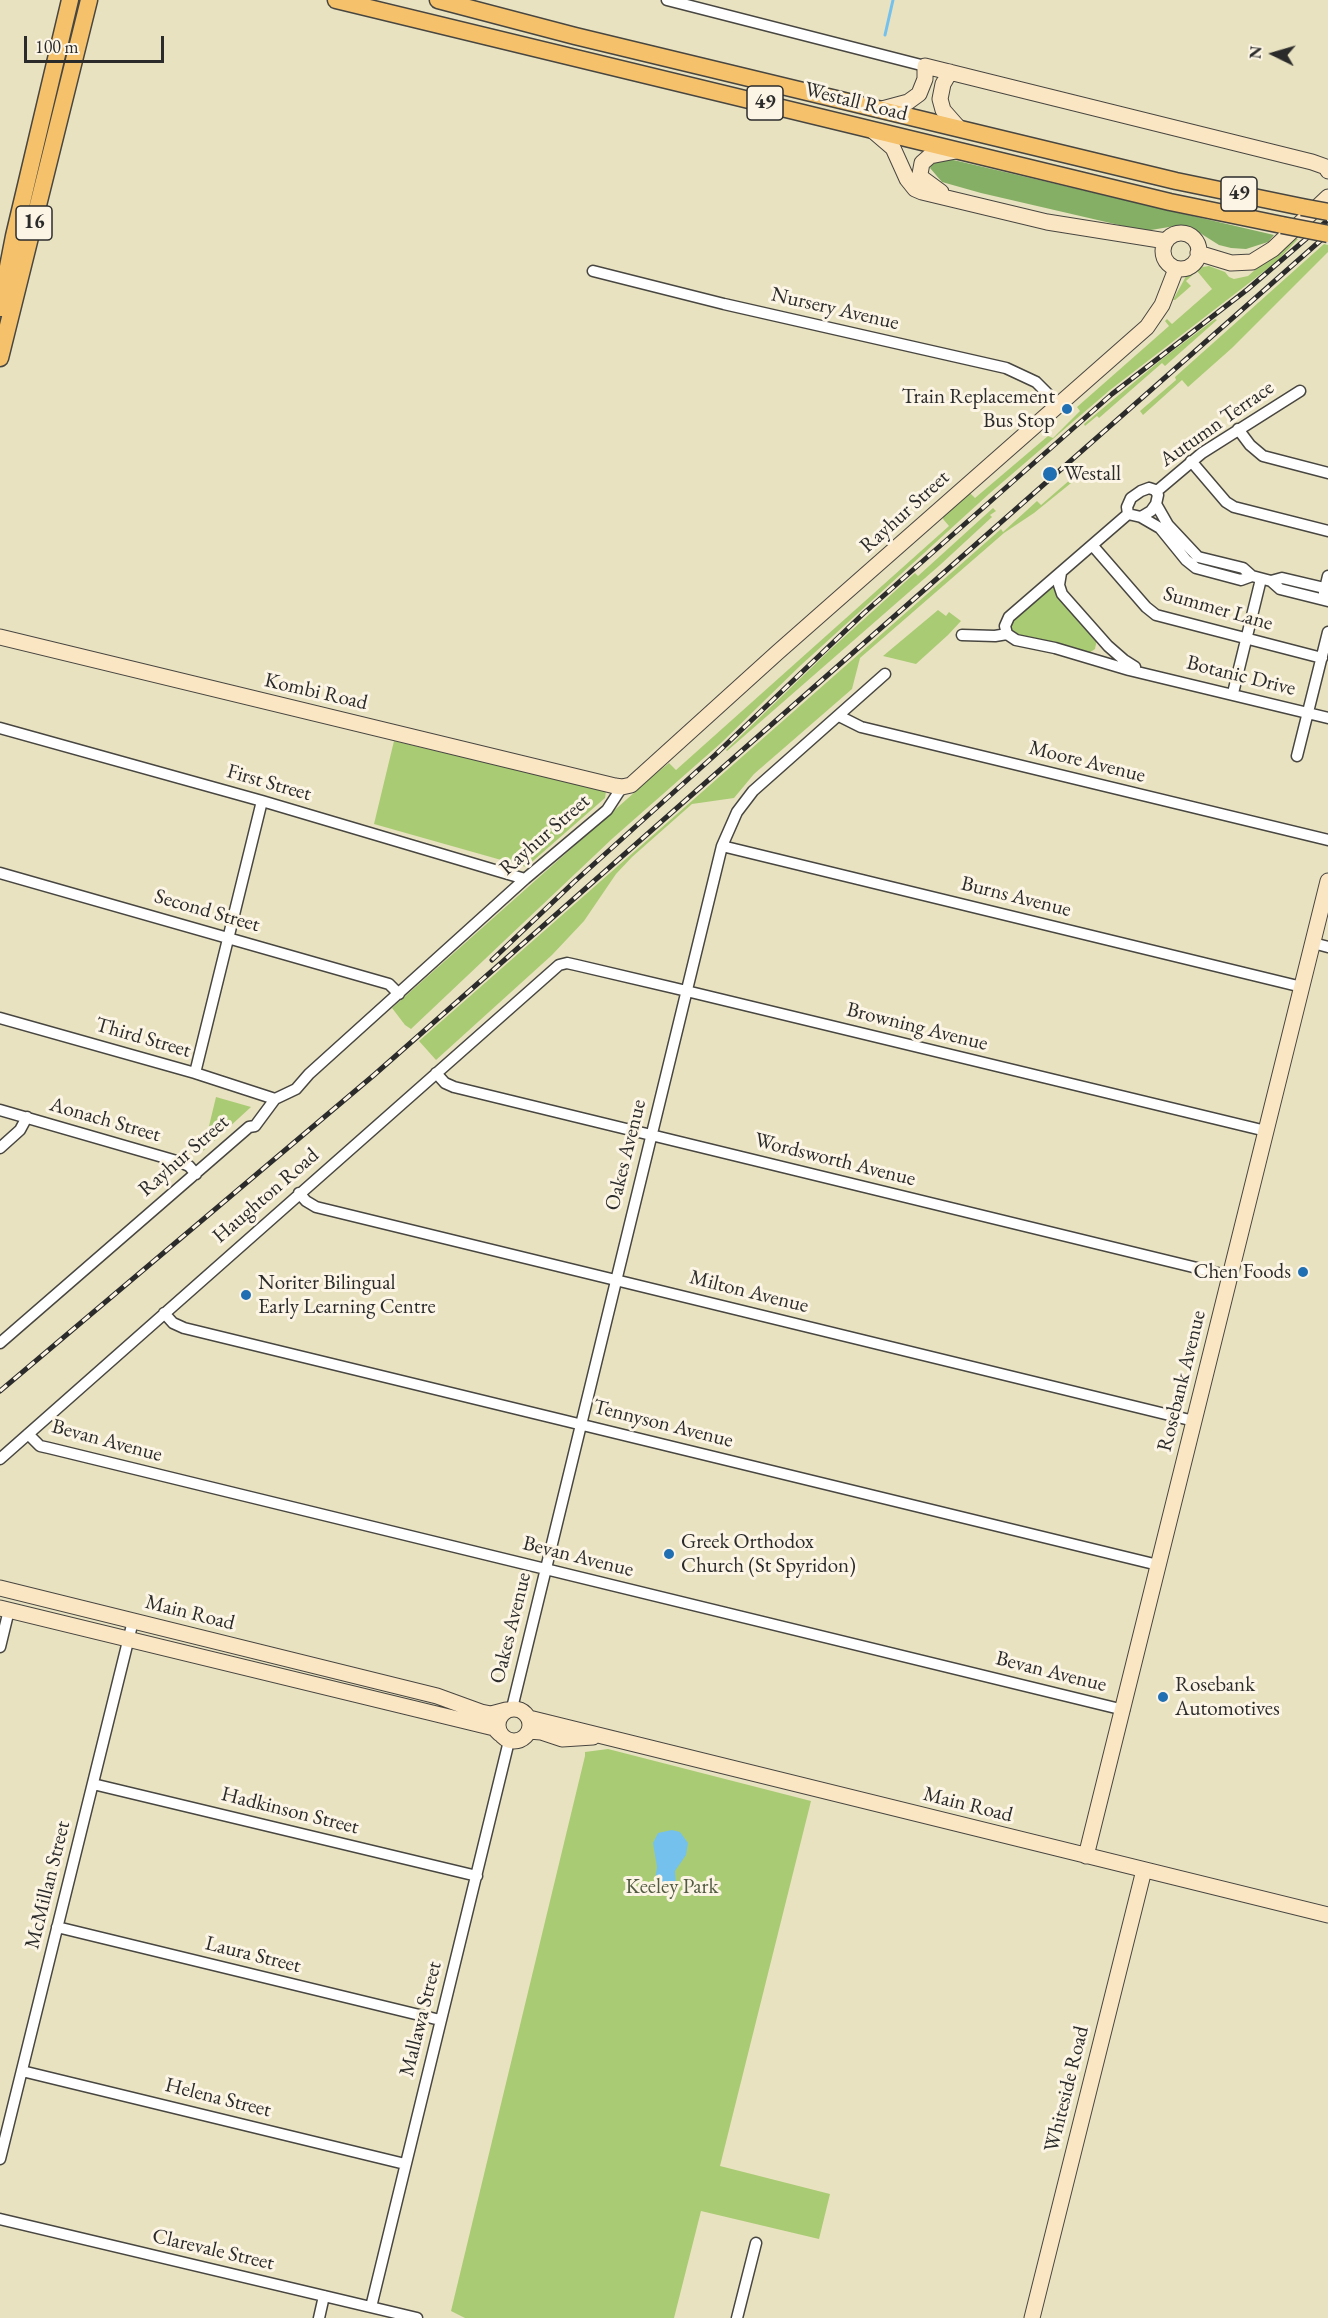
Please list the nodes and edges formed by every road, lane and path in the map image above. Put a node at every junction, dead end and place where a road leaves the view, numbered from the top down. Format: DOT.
graph roads {
  1 [pos="89,0"];
  2 [pos="336,0"];
  3 [pos="438,0"];
  4 [pos="667,0"];
  5 [pos="70,1"];
  6 [pos="925,66"];
  7 [pos="950,72"];
  8 [pos="882,109"];
  9 [pos="958,127"];
  10 [pos="870,128"];
  11 [pos="959,150"];
  12 [pos="1328,171"];
  13 [pos="1328,197"];
  14 [pos="958,199"];
  15 [pos="1328,212"];
  16 [pos="1328,234"];
  17 [pos="1166,241"];
  18 [pos="1198,253"];
  19 [pos="1176,269"];
  20 [pos="593,272"];
  21 [pos="0,308"];
  22 [pos="0,358"];
  23 [pos="1300,391"];
  24 [pos="1058,405"];
  25 [pos="1238,429"];
  26 [pos="1191,461"];
  27 [pos="1328,473"];
  28 [pos="1157,491"];
  29 [pos="1156,504"];
  30 [pos="1128,514"];
  31 [pos="1141,517"];
  32 [pos="1328,531"];
  33 [pos="1094,546"];
  34 [pos="1061,573"];
  35 [pos="1328,576"];
  36 [pos="1261,579"];
  37 [pos="1326,594"];
  38 [pos="1328,632"];
  39 [pos="1007,634"];
  40 [pos="962,635"];
  41 [pos="0,637"];
  42 [pos="1101,638"];
  43 [pos="1247,639"];
  44 [pos="1090,658"];
  45 [pos="1322,658"];
  46 [pos="1145,672"];
  47 [pos="885,674"];
  48 [pos="1233,693"];
  49 [pos="1308,713"];
  50 [pos="839,716"];
  51 [pos="1328,718"];
  52 [pos="0,728"];
  53 [pos="1297,756"];
  54 [pos="622,787"];
  55 [pos="262,801"];
  56 [pos="1328,840"];
  57 [pos="722,846"];
  58 [pos="0,873"];
  59 [pos="525,879"];
  60 [pos="1328,881"];
  61 [pos="229,937"];
  62 [pos="1320,945"];
  63 [pos="559,965"];
  64 [pos="1302,987"];
  65 [pos="686,991"];
  66 [pos="399,994"];
  67 [pos="0,1018"];
  68 [pos="195,1073"];
  69 [pos="436,1073"];
  70 [pos="275,1099"];
  71 [pos="0,1110"];
  72 [pos="27,1117"];
  73 [pos="1266,1131"];
  74 [pos="651,1135"];
  75 [pos="0,1148"];
  76 [pos="196,1174"];
  77 [pos="299,1193"];
  78 [pos="1230,1276"];
  79 [pos="616,1280"];
  80 [pos="164,1313"];
  81 [pos="0,1343"];
  82 [pos="1194,1421"];
  83 [pos="580,1424"];
  84 [pos="28,1434"];
  85 [pos="0,1459"];
  86 [pos="1158,1565"];
  87 [pos="546,1569"];
  88 [pos="0,1588"];
  89 [pos="62,1604"];
  90 [pos="5,1609"];
  91 [pos="133,1621"];
  92 [pos="58,1622"];
  93 [pos="129,1640"];
  94 [pos="0,1647"];
  95 [pos="309,1664"];
  96 [pos="304,1682"];
  97 [pos="509,1709"];
  98 [pos="1124,1710"];
  99 [pos="529,1724"];
  100 [pos="505,1738"];
  101 [pos="93,1784"];
  102 [pos="1086,1856"];
  103 [pos="1144,1870"];
  104 [pos="477,1876"];
  105 [pos="1328,1915"];
  106 [pos="57,1927"];
  107 [pos="440,2020"];
  108 [pos="22,2071"];
  109 [pos="0,2159"];
  110 [pos="405,2164"];
  111 [pos="0,2219"];
  112 [pos="756,2242"];
  113 [pos="324,2296"];
  114 [pos="371,2307"];
  115 [pos="319,2318"];
  116 [pos="417,2318"];
  117 [pos="737,2318"];
  118 [pos="1032,2318"];
  1 -- 22 [label="main road, 16"];
  2 -- 10 [label="main road, Westall Road / 49"];
  3 -- 8 [label="main road, Westall Road / 49"];
  4 -- 6 [label="street"];
  5 -- 21 [label="main road, 16"];
  6 -- 7 [label="main road"];
  6 -- 8 [label="main road"];
  7 -- 9 [label="main road"];
  7 -- 12 [label="main road"];
  8 -- 9 [label="main road, Westall Road / 49"];
  9 -- 15 [label="main road, Westall Road / 49, bridge"];
  10 -- 11 [label="main road, Westall Road / 49"];
  10 -- 14 [label="main road"];
  11 -- 14 [label="main road"];
  11 -- 16 [label="main road, Westall Road / 49, bridge"];
  13 -- 18 [label="main road"];
  14 -- 17 [label="main road"];
  17 -- 18 [label="main road"];
  17 -- 19 [label="main road"];
  18 -- 19 [label="main road"];
  19 -- 24 [label="main road, Rayhur Street"];
  20 -- 24 [label="street, Nursery Avenue"];
  23 -- 25 [label="street, Autumn Terrace"];
  24 -- 54 [label="main road, Rayhur Street"];
  25 -- 26 [label="street, Autumn Terrace"];
  25 -- 27 [label="street"];
  26 -- 28 [label="street, Autumn Terrace"];
  26 -- 32 [label="street"];
  28 -- 29 [label="street"];
  28 -- 30 [label="street"];
  29 -- 31 [label="street"];
  29 -- 36 [label="street"];
  30 -- 31 [label="street"];
  30 -- 33 [label="street"];
  31 -- 36 [label="street"];
  33 -- 34 [label="street"];
  33 -- 43 [label="street, Summer Lane"];
  34 -- 39 [label="street"];
  34 -- 42 [label="street, Botanic Drive"];
  35 -- 37 [label="street"];
  36 -- 37 [label="street"];
  36 -- 43 [label="street"];
  38 -- 45 [label="street"];
  39 -- 40 [label="street, Botanic Drive"];
  39 -- 44 [label="street, Botanic Drive"];
  41 -- 54 [label="main road, Kombi Road"];
  42 -- 44 [label="street"];
  42 -- 46 [label="street, Botanic Drive"];
  43 -- 45 [label="street, Summer Lane"];
  43 -- 48 [label="street"];
  44 -- 46 [label="street, Botanic Drive"];
  45 -- 49 [label="street"];
  46 -- 48 [label="street, Botanic Drive"];
  47 -- 50 [label="street, Oakes Avenue"];
  48 -- 49 [label="street, Botanic Drive"];
  49 -- 51 [label="street, Botanic Drive"];
  49 -- 53 [label="street"];
  50 -- 56 [label="street, Moore Avenue"];
  50 -- 57 [label="street, Oakes Avenue"];
  52 -- 55 [label="street, First Street"];
  54 -- 59 [label="street, Rayhur Street"];
  55 -- 59 [label="street, First Street"];
  55 -- 61 [label="street"];
  57 -- 64 [label="street, Burns Avenue"];
  57 -- 65 [label="street, Oakes Avenue"];
  58 -- 61 [label="street, Second Street"];
  59 -- 66 [label="street, Rayhur Street"];
  60 -- 62 [label="main road, Rosebank Avenue"];
  61 -- 66 [label="street, Second Street"];
  61 -- 68 [label="street"];
  62 -- 64 [label="main road, Rosebank Avenue"];
  63 -- 65 [label="street, Browning Avenue"];
  63 -- 69 [label="street, Haughton Road"];
  64 -- 73 [label="main road, Rosebank Avenue"];
  65 -- 73 [label="street, Browning Avenue"];
  65 -- 74 [label="street, Oakes Avenue"];
  66 -- 70 [label="street, Rayhur Street"];
  67 -- 68 [label="street, Third Street"];
  68 -- 70 [label="street, Third Street"];
  69 -- 74 [label="street, Wordsworth Avenue"];
  69 -- 77 [label="street, Haughton Road"];
  70 -- 76 [label="street, Rayhur Street"];
  71 -- 72 [label="street, Aonach Street"];
  72 -- 75 [label="street"];
  72 -- 76 [label="street, Aonach Street"];
  73 -- 78 [label="main road, Rosebank Avenue"];
  74 -- 78 [label="street, Wordsworth Avenue"];
  74 -- 79 [label="street, Oakes Avenue"];
  76 -- 81 [label="street, Rayhur Street"];
  77 -- 79 [label="street, Milton Avenue"];
  77 -- 80 [label="street, Haughton Road"];
  78 -- 82 [label="main road, Rosebank Avenue"];
  79 -- 82 [label="street, Milton Avenue"];
  79 -- 83 [label="street, Oakes Avenue"];
  80 -- 83 [label="street, Tennyson Avenue"];
  80 -- 84 [label="street, Haughton Road"];
  82 -- 86 [label="main road, Rosebank Avenue"];
  83 -- 86 [label="street, Tennyson Avenue"];
  83 -- 87 [label="street, Oakes Avenue"];
  84 -- 85 [label="street, Haughton Road"];
  84 -- 87 [label="street, Bevan Avenue"];
  86 -- 98 [label="main road, Rosebank Avenue"];
  87 -- 97 [label="street, Oakes Avenue"];
  87 -- 98 [label="street, Bevan Avenue"];
  88 -- 89 [label="main road, Main Road"];
  89 -- 91 [label="main road, Main Road"];
  89 -- 92 [label="main road"];
  90 -- 92 [label="main road, Main Road"];
  90 -- 94 [label="street"];
  91 -- 93 [label="street, McMillan Street"];
  91 -- 95 [label="main road, Main Road"];
  92 -- 93 [label="main road, Main Road"];
  93 -- 96 [label="main road, Main Road"];
  93 -- 101 [label="street, McMillan Street"];
  95 -- 96 [label="main road"];
  95 -- 97 [label="main road, Main Road"];
  96 -- 100 [label="main road, Main Road"];
  97 -- 99 [label="main road"];
  97 -- 100 [label="main road"];
  98 -- 102 [label="main road, Rosebank Avenue"];
  99 -- 100 [label="main road"];
  99 -- 102 [label="main road, Main Road"];
  100 -- 104 [label="street, Mallawa Street"];
  101 -- 104 [label="street, Hadkinson Street"];
  101 -- 106 [label="street, McMillan Street"];
  102 -- 103 [label="main road, Main Road"];
  103 -- 105 [label="main road, Main Road"];
  103 -- 118 [label="main road, Whiteside Road"];
  104 -- 107 [label="street, Mallawa Street"];
  106 -- 107 [label="street, Laura Street"];
  106 -- 108 [label="street, McMillan Street"];
  107 -- 110 [label="street, Mallawa Street"];
  108 -- 109 [label="street, McMillan Street"];
  108 -- 110 [label="street, Helena Street"];
  110 -- 114 [label="street, Mallawa Street"];
  111 -- 113 [label="street, Clarevale Street"];
  112 -- 117 [label="street"];
  113 -- 114 [label="street, Clarevale Street"];
  113 -- 115 [label="street"];
  114 -- 116 [label="street, Clarevale Street"];
}
